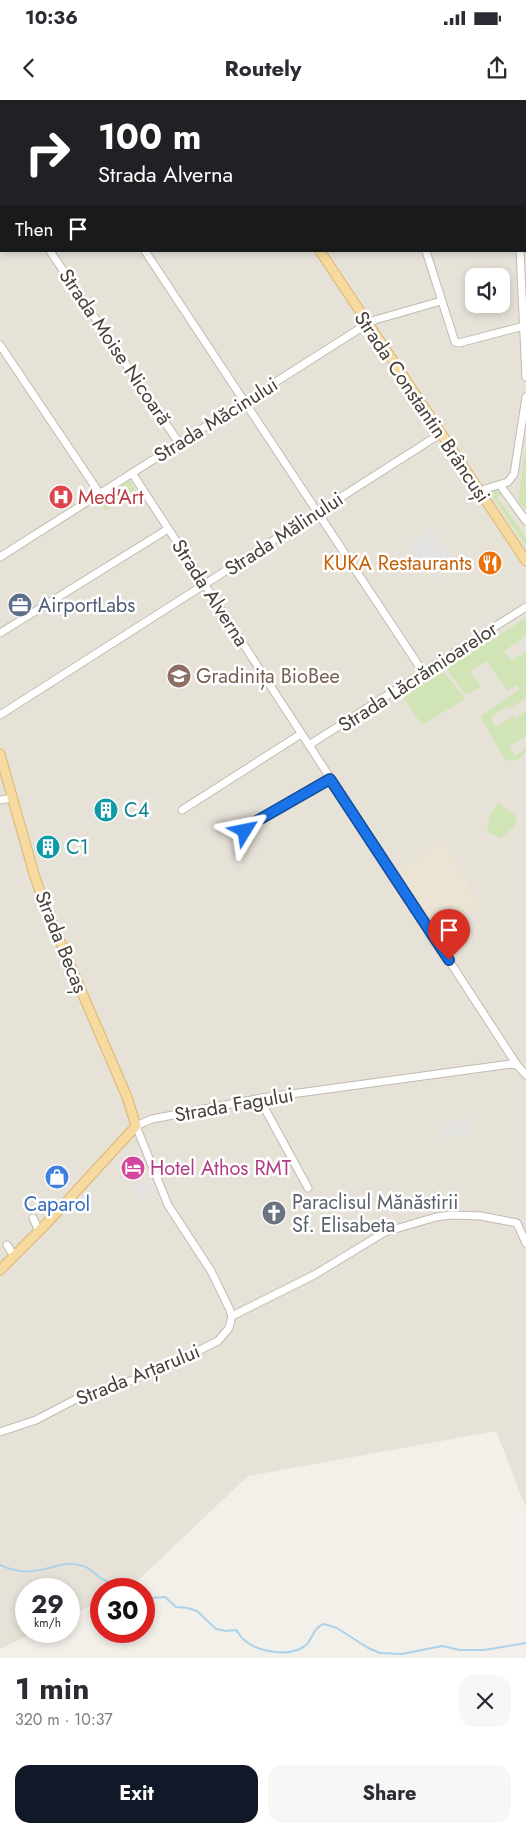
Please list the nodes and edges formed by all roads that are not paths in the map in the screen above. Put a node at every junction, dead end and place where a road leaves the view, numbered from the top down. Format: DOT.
graph roads {
  1 [pos="51,252"];
  2 [pos="146,252"];
  3 [pos="321,252"];
  4 [pos="426,252"];
  5 [pos="520,252"];
  6 [pos="441,301"];
  7 [pos="367,324"];
  8 [pos="524,326"];
  9 [pos="0,345"];
  10 [pos="526,377"];
  11 [pos="526,397"];
  12 [pos="245,401"];
  13 [pos="440,434"];
  14 [pos="179,443"];
  15 [pos="132,473"];
  16 [pos="472,482"];
  17 [pos="500,485"];
  18 [pos="100,494"];
  19 [pos="481,495"];
  20 [pos="319,512"];
  21 [pos="526,521"];
  22 [pos="168,529"];
  23 [pos="0,557"];
  24 [pos="526,561"];
  25 [pos="205,585"];
  26 [pos="526,608"];
  27 [pos="0,633"];
  28 [pos="423,672"];
  29 [pos="0,714"];
  30 [pos="301,734"];
  31 [pos="309,745"];
  32 [pos="0,754"];
  33 [pos="330,779"];
  34 [pos="13,798"];
  35 [pos="0,800"];
  36 [pos="182,810"];
  37 [pos="249,840"];
  38 [pos="517,1065"];
  39 [pos="526,1075"];
  40 [pos="262,1098"];
  41 [pos="136,1126"];
  42 [pos="308,1188"];
  43 [pos="33,1218"];
  44 [pos="39,1231"];
  45 [pos="526,1243"];
  46 [pos="7,1245"];
  47 [pos="14,1256"];
  48 [pos="0,1270"];
  49 [pos="232,1316"];
  50 [pos="0,1432"];
  1 -- 14 [label="street, Strada Moise Nicoară"];
  2 -- 12 [label="street"];
  3 -- 7 [label="main road, Strada Constantin Brâncuși"];
  4 -- 6 [label="street"];
  5 -- 8 [label="street"];
  6 -- 7 [label="street, Strada Măcinului"];
  6 -- 8 [label="street"];
  7 -- 12 [label="street, Strada Măcinului"];
  7 -- 13 [label="main road, Strada Constantin Brâncuși"];
  8 -- 10 [label="street"];
  9 -- 18 [label="street"];
  11 -- 17 [label="street"];
  12 -- 14 [label="street, Strada Măcinului"];
  12 -- 20 [label="street"];
  13 -- 16 [label="main road, Strada Constantin Brâncuși"];
  13 -- 20 [label="street, Strada Mălinului"];
  14 -- 15 [label="street, Strada Măcinului"];
  15 -- 18 [label="street, Strada Măcinului"];
  15 -- 22 [label="street, Strada Alverna"];
  16 -- 17 [label="street"];
  16 -- 19 [label="main road, Strada Constantin Brâncuși"];
  17 -- 19 [label="street"];
  17 -- 21 [label="street"];
  18 -- 23 [label="street, Strada Măcinului"];
  19 -- 24 [label="main road, Strada Constantin Brâncuși"];
  20 -- 25 [label="street, Strada Mălinului"];
  20 -- 28 [label="street"];
  22 -- 25 [label="street, Strada Alverna"];
  22 -- 27 [label="street"];
  25 -- 29 [label="street, Strada Mălinului"];
  25 -- 30 [label="street, Strada Alverna"];
  26 -- 28 [label="street, Strada Lăcrămioarelor"];
  28 -- 31 [label="street, Strada Lăcrămioarelor"];
  30 -- 31 [label="street, Strada Alverna"];
  30 -- 36 [label="street"];
  31 -- 33 [label="street, Strada Alverna"];
  32 -- 34 [label="main road, Strada Becaș"];
  33 -- 37 [label="street"];
  33 -- 38 [label="street, Strada Alverna"];
  34 -- 35 [label="street"];
  34 -- 41 [label="main road, Strada Becaș"];
  38 -- 39 [label="street"];
  38 -- 40 [label="street, Strada Fagului"];
  40 -- 41 [label="street, Strada Fagului"];
  40 -- 42 [label="street"];
  41 -- 44 [label="main road, Strada Fagului"];
  41 -- 49 [label="street"];
  43 -- 44 [label="street"];
  44 -- 47 [label="main road, Strada Fagului"];
  45 -- 49 [label="street"];
  46 -- 47 [label="street"];
  47 -- 48 [label="main road, Strada Fagului"];
  49 -- 50 [label="street, Strada Arțarului"];
}
